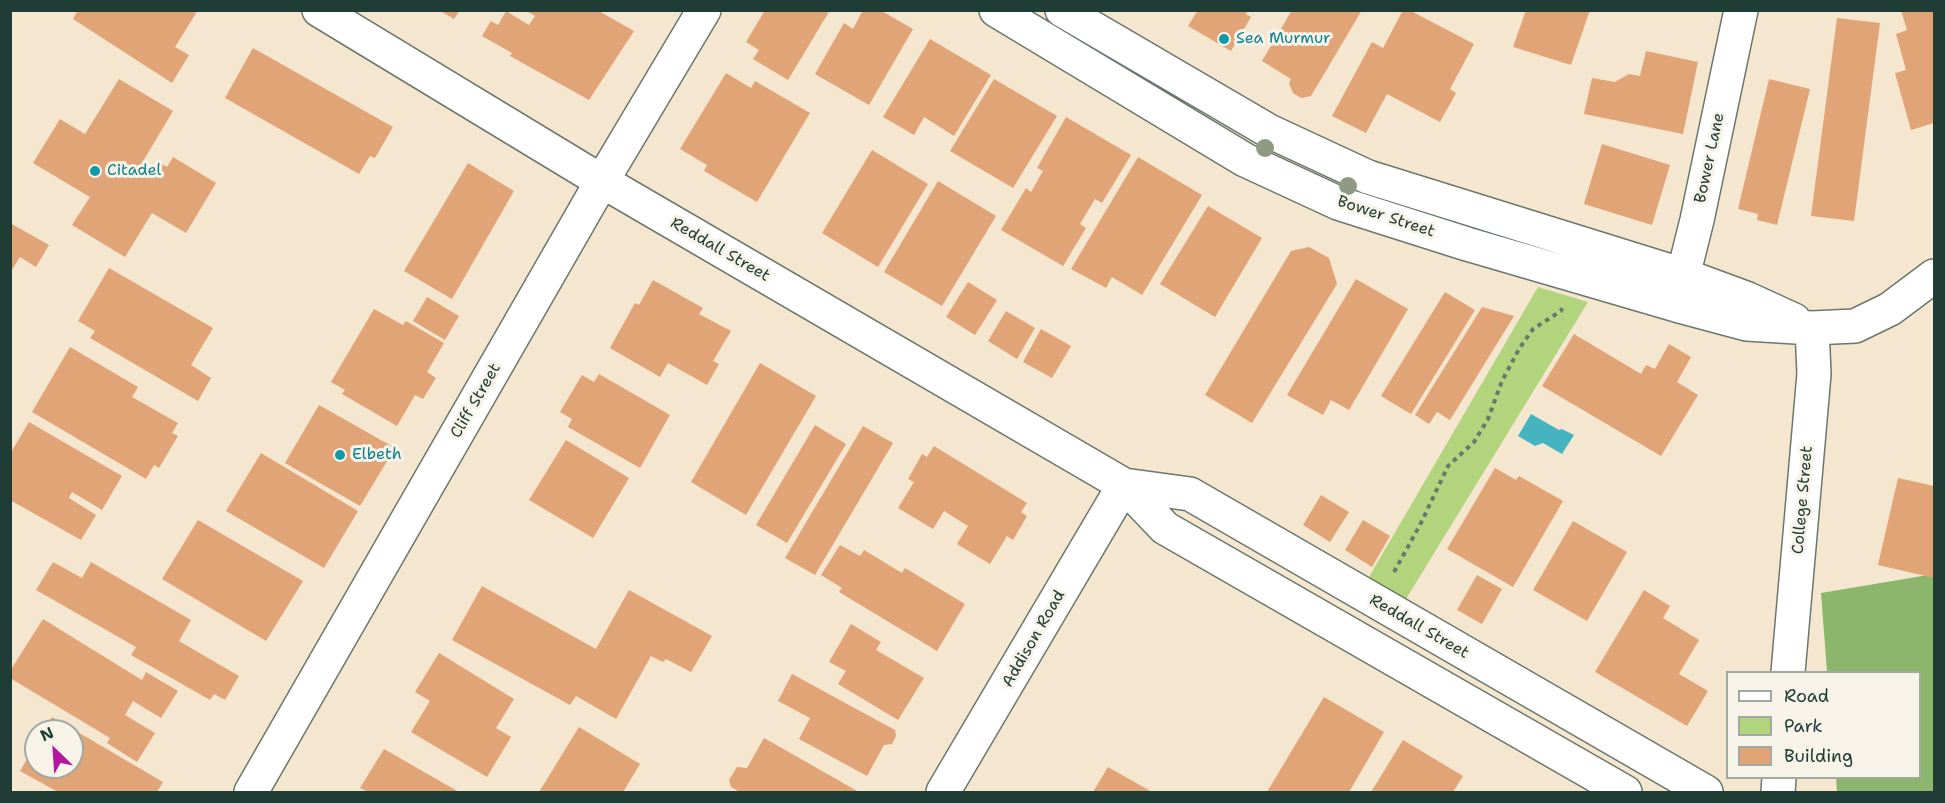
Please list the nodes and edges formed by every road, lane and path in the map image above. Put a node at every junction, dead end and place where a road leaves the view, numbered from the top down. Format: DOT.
graph roads {
  1 [pos="319,10"];
  2 [pos="704,10"];
  3 [pos="996,10"];
  4 [pos="1062,10"];
  5 [pos="1741,10"];
  6 [pos="602,181"];
  7 [pos="1573,276"];
  8 [pos="1935,276"];
  9 [pos="1679,290"];
  10 [pos="1812,328"];
  11 [pos="1124,484"];
  12 [pos="1380,604"];
  13 [pos="1788,671"];
  14 [pos="1620,791"];
  15 [pos="251,792"];
  16 [pos="943,792"];
  17 [pos="1706,792"];
  1 -- 6 [label="street, Reddall Street"];
  2 -- 6 [label="street, Cliff Street"];
  3 -- 7 [label="street, Bower Street"];
  4 -- 9 [label="street, Bower Street"];
  5 -- 9 [label="street, Bower Lane"];
  6 -- 11 [label="street, Reddall Street"];
  6 -- 15 [label="street, Cliff Street"];
  7 -- 9 [label="street, Bower Street"];
  7 -- 12 [label="path"];
  8 -- 10 [label="street, Bower Street"];
  9 -- 10 [label="street, Bower Street"];
  10 -- 13 [label="street, College Street"];
  11 -- 12 [label="street, Reddall Street"];
  11 -- 14 [label="street, Reddall Street"];
  11 -- 16 [label="street, Addison Road"];
  12 -- 17 [label="street, Reddall Street"];
}
